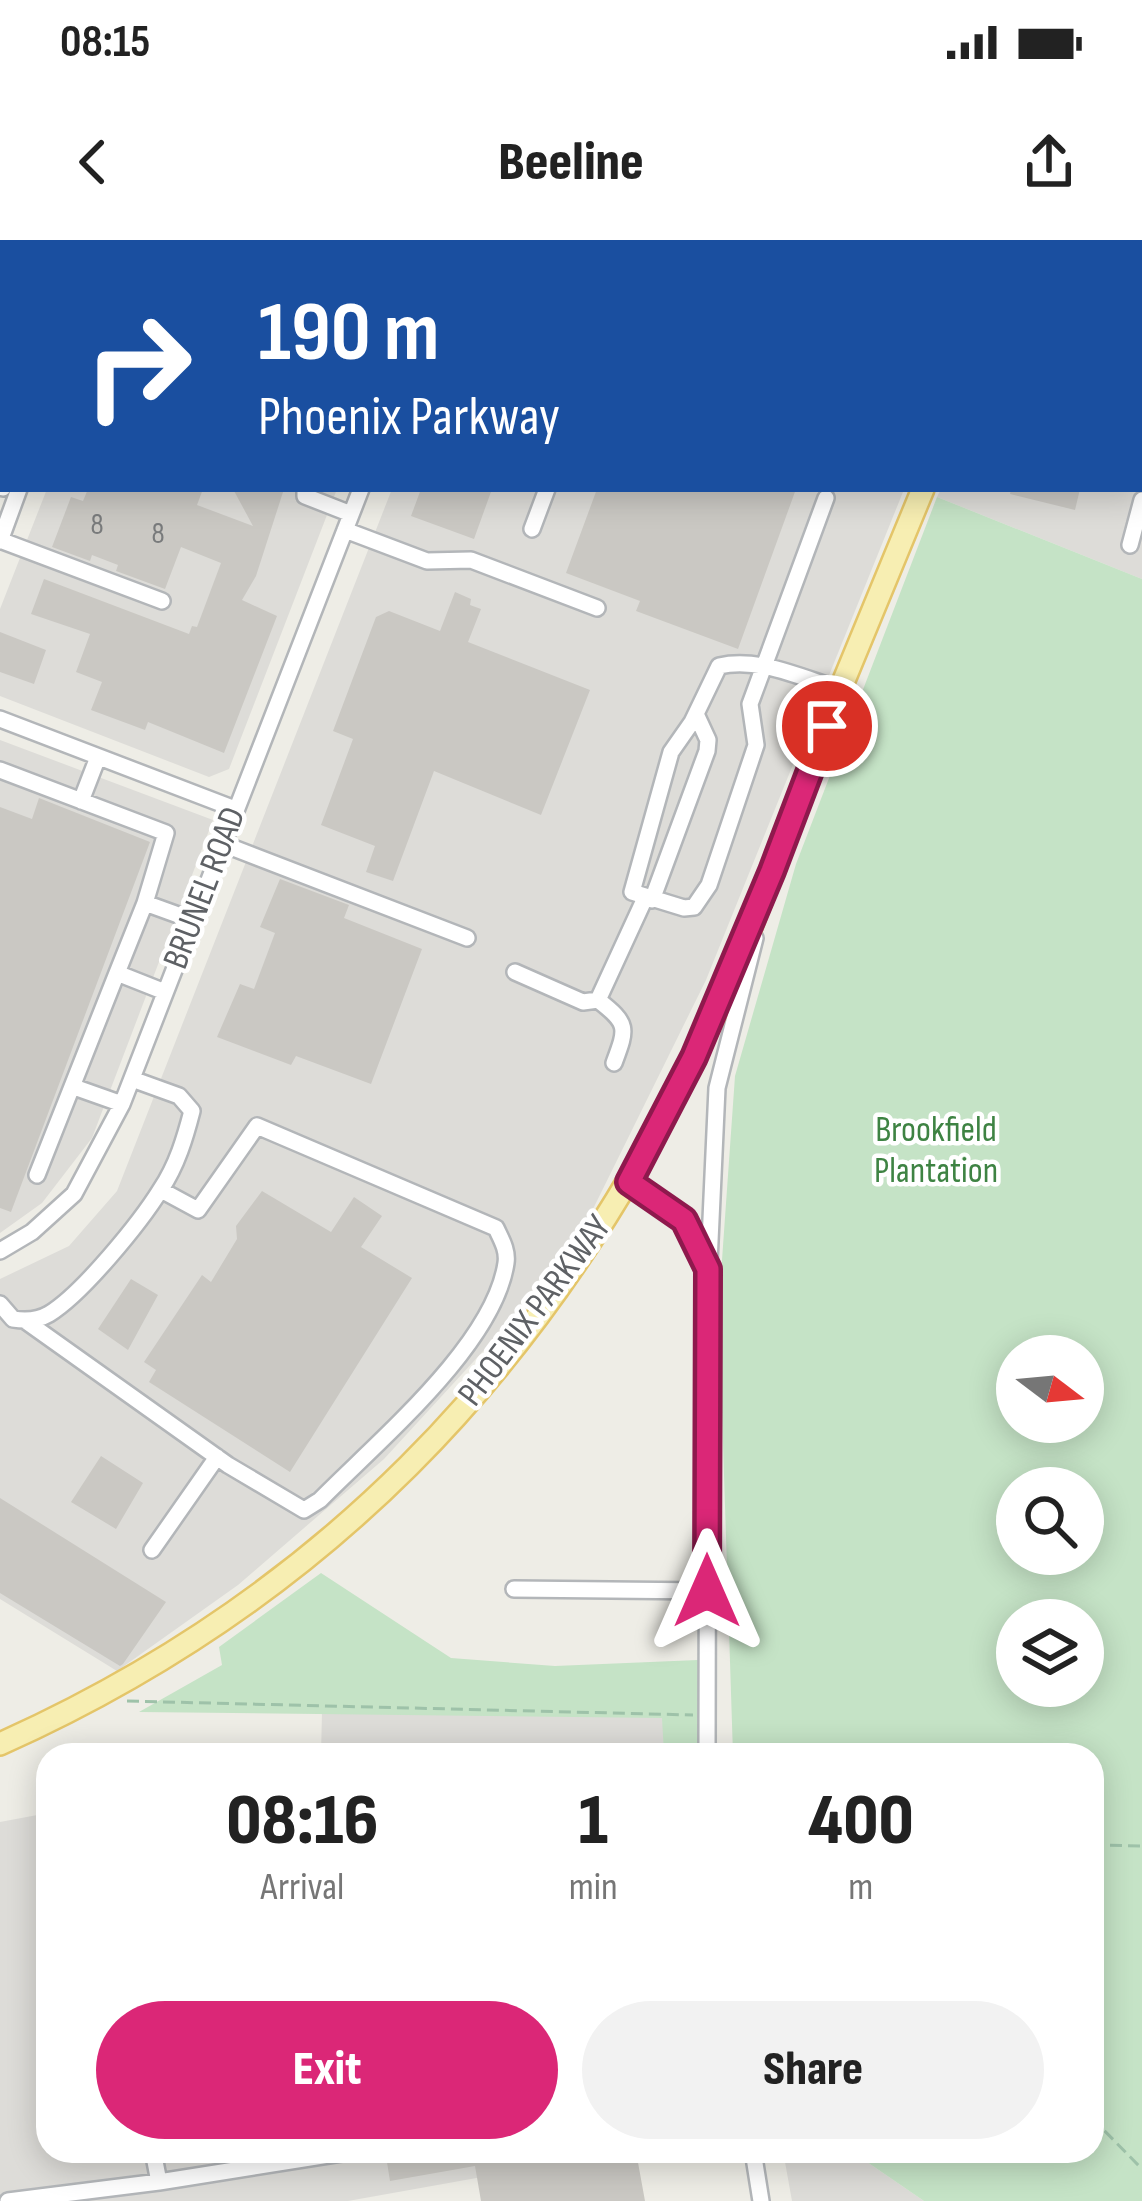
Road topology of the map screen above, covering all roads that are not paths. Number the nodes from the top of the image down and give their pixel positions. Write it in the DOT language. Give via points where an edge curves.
graph roads {
  1 [pos="8,492"];
  2 [pos="305,492"];
  3 [pos="360,492"];
  4 [pos="546,492"];
  5 [pos="922,492"];
  6 [pos="826,498"];
  7 [pos="1142,500"];
  8 [pos="348,522"];
  9 [pos="532,529"];
  10 [pos="0,541"];
  11 [pos="1130,545"];
  12 [pos="162,601"];
  13 [pos="596,608"];
  14 [pos="764,666"];
  15 [pos="841,690"];
  16 [pos="696,714"];
  17 [pos="0,719"];
  18 [pos="98,757"];
  19 [pos="0,770"];
  20 [pos="81,801"];
  21 [pos="236,809"];
  22 [pos="223,844"];
  23 [pos="772,871"];
  24 [pos="649,899"];
  25 [pos="145,903"];
  26 [pos="192,920"];
  27 [pos="467,938"];
  28 [pos="515,972"];
  29 [pos="117,973"];
  30 [pos="165,992"];
  31 [pos="598,1000"];
  32 [pos="614,1063"];
  33 [pos="132,1079"];
  34 [pos="74,1087"];
  35 [pos="122,1104"];
  36 [pos="37,1175"];
  37 [pos="629,1182"];
  38 [pos="161,1190"];
  39 [pos="0,1251"];
  40 [pos="708,1269"];
  41 [pos="0,1304"];
  42 [pos="27,1322"];
  43 [pos="218,1457"];
  44 [pos="152,1550"];
  45 [pos="514,1588"];
  46 [pos="707,1591"];
  47 [pos="707,1743"];
  48 [pos="0,1744"];
  49 [pos="155,2163"];
  50 [pos="279,2163"];
  51 [pos="755,2163"];
  52 [pos="159,2182"];
  53 [pos="8,2201"];
  54 [pos="761,2201"];
  1 -- 10 [label="street"];
  2 -- 8 [label="street"];
  3 -- 8 [label="street, BRUNEL ROAD"];
  4 -- 9 [label="street"];
  5 -- 15 [label="main road, PHOENIX PARKWAY"];
  6 -- 14 [label="street"];
  7 -- 11 [label="street"];
  8 -- 13 [label="street" via="427,561 471,560"];
  8 -- 21 [label="street, BRUNEL ROAD"];
  10 -- 12 [label="street"];
  14 -- 15 [label="street"];
  14 -- 16 [label="street" via="719,666"];
  14 -- 24 [label="street" via="750,704 756,745 709,885 694,907"];
  15 -- 23 [label="main road, PHOENIX PARKWAY"];
  16 -- 24 [label="street" via="707,751"];
  16 -- 24 [label="street" via="671,752 631,886"];
  17 -- 18 [label="street"];
  18 -- 20 [label="street"];
  18 -- 21 [label="street"];
  19 -- 20 [label="street"];
  20 -- 25 [label="street" via="166,833"];
  21 -- 22 [label="street, BRUNEL ROAD"];
  22 -- 26 [label="street, BRUNEL ROAD"];
  22 -- 27 [label="street"];
  23 -- 37 [label="main road, PHOENIX PARKWAY" via="694,1057"];
  23 -- 40 [label="street" via="717,1088"];
  24 -- 31 [label="street"];
  25 -- 26 [label="street"];
  25 -- 29 [label="street"];
  26 -- 30 [label="street, BRUNEL ROAD"];
  28 -- 31 [label="street" via="583,1003"];
  29 -- 30 [label="street"];
  29 -- 34 [label="street"];
  30 -- 33 [label="street, BRUNEL ROAD"];
  31 -- 32 [label="street" via="625,1034"];
  33 -- 35 [label="street, BRUNEL ROAD"];
  33 -- 38 [label="street" via="179,1096 192,1111"];
  34 -- 35 [label="street"];
  34 -- 36 [label="street"];
  35 -- 39 [label="street, BRUNEL ROAD" via="74,1194"];
  37 -- 40 [label="street" via="684,1220"];
  37 -- 48 [label="main road, PHOENIX PARKWAY" via="555,1296 472,1401 359,1514 267,1591 142,1675"];
  38 -- 42 [label="street" via="83,1282 48,1315"];
  38 -- 43 [label="street" via="197,1210 256,1126 496,1228 504,1245 491,1308 441,1379 320,1500 304,1510"];
  40 -- 46 [label="street"];
  41 -- 42 [label="street"];
  42 -- 43 [label="street"];
  43 -- 44 [label="street"];
  45 -- 46 [label="street"];
  46 -- 47 [label="street"];
  49 -- 52 [label="street"];
  50 -- 52 [label="street"];
  51 -- 54 [label="street"];
  52 -- 53 [label="street"];
}
